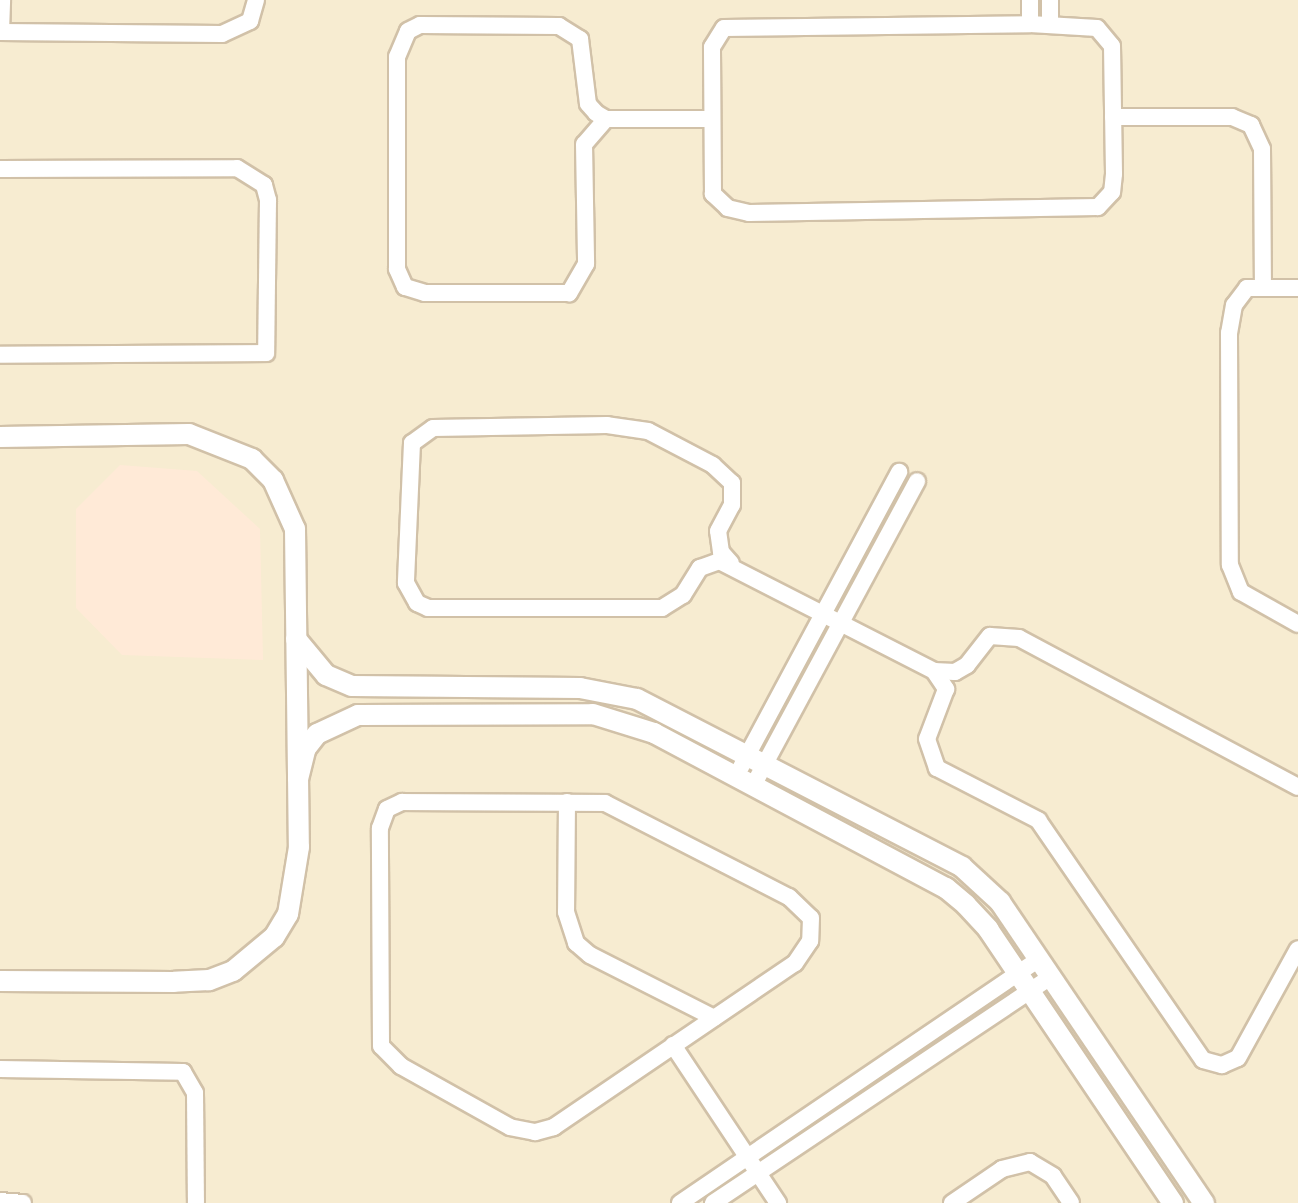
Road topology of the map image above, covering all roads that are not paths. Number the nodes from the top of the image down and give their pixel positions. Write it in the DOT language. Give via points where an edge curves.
graph roads {
  1 [pos="2,0"];
  2 [pos="256,0"];
  3 [pos="1030,0"];
  4 [pos="1050,0"];
  5 [pos="1030,24"];
  6 [pos="1050,24"];
  7 [pos="1,32"];
  8 [pos="1113,117"];
  9 [pos="606,119"];
  10 [pos="711,119"];
  11 [pos="0,169"];
  12 [pos="1263,288"];
  13 [pos="1298,288"];
  14 [pos="0,355"];
  15 [pos="0,437"];
  16 [pos="899,472"];
  17 [pos="917,481"];
  18 [pos="731,563"];
  19 [pos="823,613"];
  20 [pos="841,622"];
  21 [pos="1298,624"];
  22 [pos="296,639"];
  23 [pos="934,671"];
  24 [pos="757,758"];
  25 [pos="298,779"];
  26 [pos="745,781"];
  27 [pos="1298,787"];
  28 [pos="567,802"];
  29 [pos="1298,949"];
  30 [pos="1039,959"];
  31 [pos="1051,977"];
  32 [pos="0,981"];
  33 [pos="1024,982"];
  34 [pos="714,1018"];
  35 [pos="673,1045"];
  36 [pos="0,1069"];
  37 [pos="748,1157"];
  38 [pos="758,1173"];
  39 [pos="0,1201"];
  40 [pos="23,1203"];
  41 [pos="196,1203"];
  42 [pos="680,1203"];
  43 [pos="713,1203"];
  44 [pos="778,1203"];
  45 [pos="952,1203"];
  46 [pos="1071,1203"];
  47 [pos="1173,1203"];
  48 [pos="1204,1203"];
  1 -- 7 [label="street"];
  2 -- 7 [label="street" via="250,21 222,34"];
  3 -- 5 [label="street"];
  4 -- 6 [label="street"];
  5 -- 6 [label="street"];
  5 -- 10 [label="street" via="724,28 712,47"];
  6 -- 8 [label="street" via="1097,28 1108,36"];
  8 -- 10 [label="street" via="1112,192 1087,211 749,213 728,208 713,194"];
  8 -- 12 [label="street" via="1232,117 1251,125 1262,149"];
  9 -- 9 [label="street" via="588,104 580,39 559,26 420,25 408,31 397,57 397,269 405,287 425,293 569,293 586,264 584,144"];
  9 -- 10 [label="street"];
  11 -- 14 [label="street" via="237,168 264,185 268,200 266,353"];
  12 -- 13 [label="street"];
  12 -- 21 [label="street" via="1247,288 1230,316 1230,565 1241,592"];
  15 -- 22 [label="street" via="189,434 252,459 287,504 295,529"];
  16 -- 19 [label="street"];
  17 -- 20 [label="street"];
  18 -- 18 [label="street" via="718,543 732,505 732,483 713,465 648,431 607,425 433,428 420,434 409,451 406,583 409,594 428,608 662,608 683,595 700,568"];
  18 -- 19 [label="street"];
  19 -- 20 [label="street"];
  19 -- 24 [label="street"];
  20 -- 23 [label="street"];
  20 -- 24 [label="street"];
  22 -- 24 [label="street" via="326,675 352,686 609,691 668,712"];
  22 -- 25 [label="street"];
  23 -- 27 [label="street" via="955,672 967,665 990,636 1019,638"];
  23 -- 29 [label="street" via="946,689 927,739 937,768 1038,820 1203,1060 1222,1065 1238,1058"];
  24 -- 26 [label="street"];
  24 -- 30 [label="street" via="962,867 1000,902"];
  25 -- 26 [label="street" via="306,748 317,734 343,720 375,714 593,714 654,733"];
  25 -- 32 [label="street" via="298,880 288,914 254,958 209,980"];
  26 -- 33 [label="street" via="946,888 988,929"];
  28 -- 34 [label="street" via="566,912 576,943"];
  28 -- 34 [label="street" via="605,803 634,814 804,908 813,931 804,953"];
  28 -- 35 [label="street" via="402,802 387,809 380,828 381,1046 401,1066 510,1127 535,1132 554,1127"];
  30 -- 31 [label="street"];
  30 -- 33 [label="street"];
  31 -- 33 [label="street"];
  31 -- 48 [label="street"];
  33 -- 37 [label="street"];
  33 -- 38 [label="street"];
  33 -- 47 [label="street"];
  34 -- 35 [label="street"];
  35 -- 37 [label="street"];
  36 -- 41 [label="street" via="183,1072 195,1093"];
  37 -- 38 [label="street"];
  37 -- 42 [label="street"];
  38 -- 43 [label="street"];
  38 -- 44 [label="street"];
  39 -- 40 [label="street"];
  45 -- 46 [label="street" via="1002,1169 1030,1162 1053,1176"];
}
